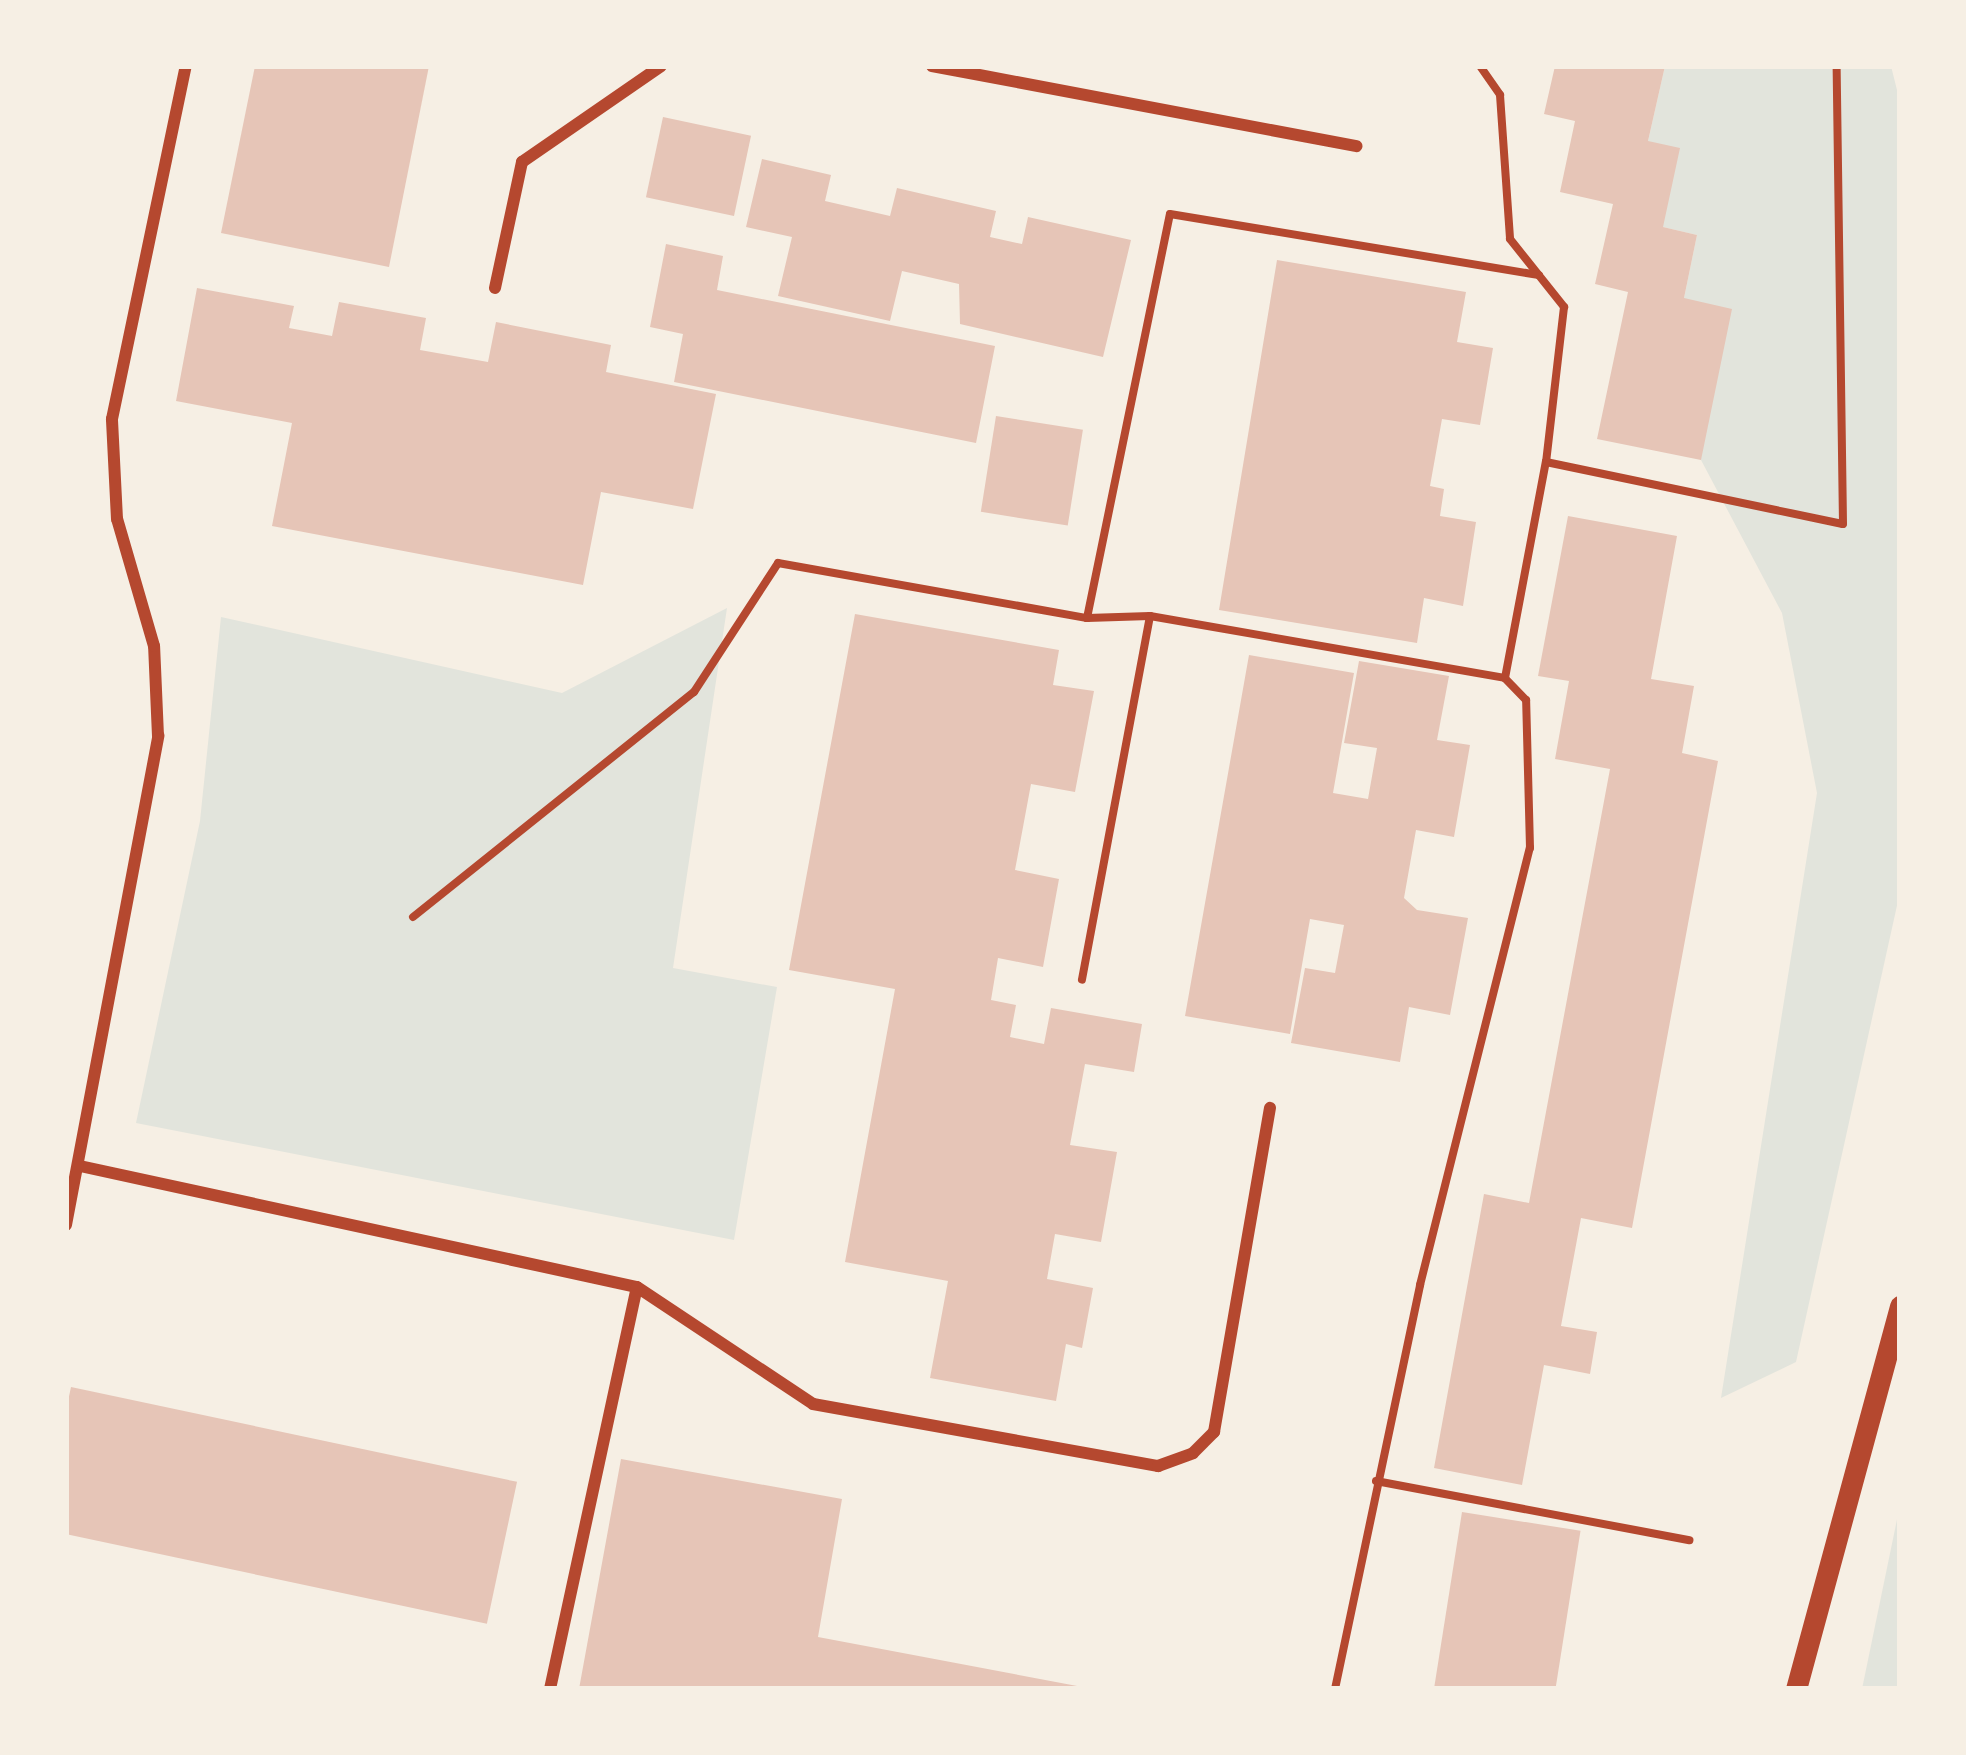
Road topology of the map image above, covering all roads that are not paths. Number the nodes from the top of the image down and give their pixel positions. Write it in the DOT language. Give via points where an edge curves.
graph roads {
  1 [pos="186,66"];
  2 [pos="661,66"];
  3 [pos="932,66"];
  4 [pos="1357,146"];
  5 [pos="495,288"];
  6 [pos="1270,1108"];
  7 [pos="80,1166"];
  8 [pos="66,1226"];
  9 [pos="637,1287"];
  10 [pos="1900,1306"];
  11 [pos="550,1689"];
  12 [pos="1796,1689"];
  1 -- 7 [label="street" via="112,419 117,519 154,646 159,714"];
  2 -- 5 [label="street" via="522,162"];
  3 -- 4 [label="street"];
  6 -- 9 [label="street" via="1214,1432 1193,1454 1158,1466 813,1404"];
  7 -- 8 [label="street"];
  7 -- 9 [label="street"];
  9 -- 11 [label="street"];
  10 -- 12 [label="street"];
}
